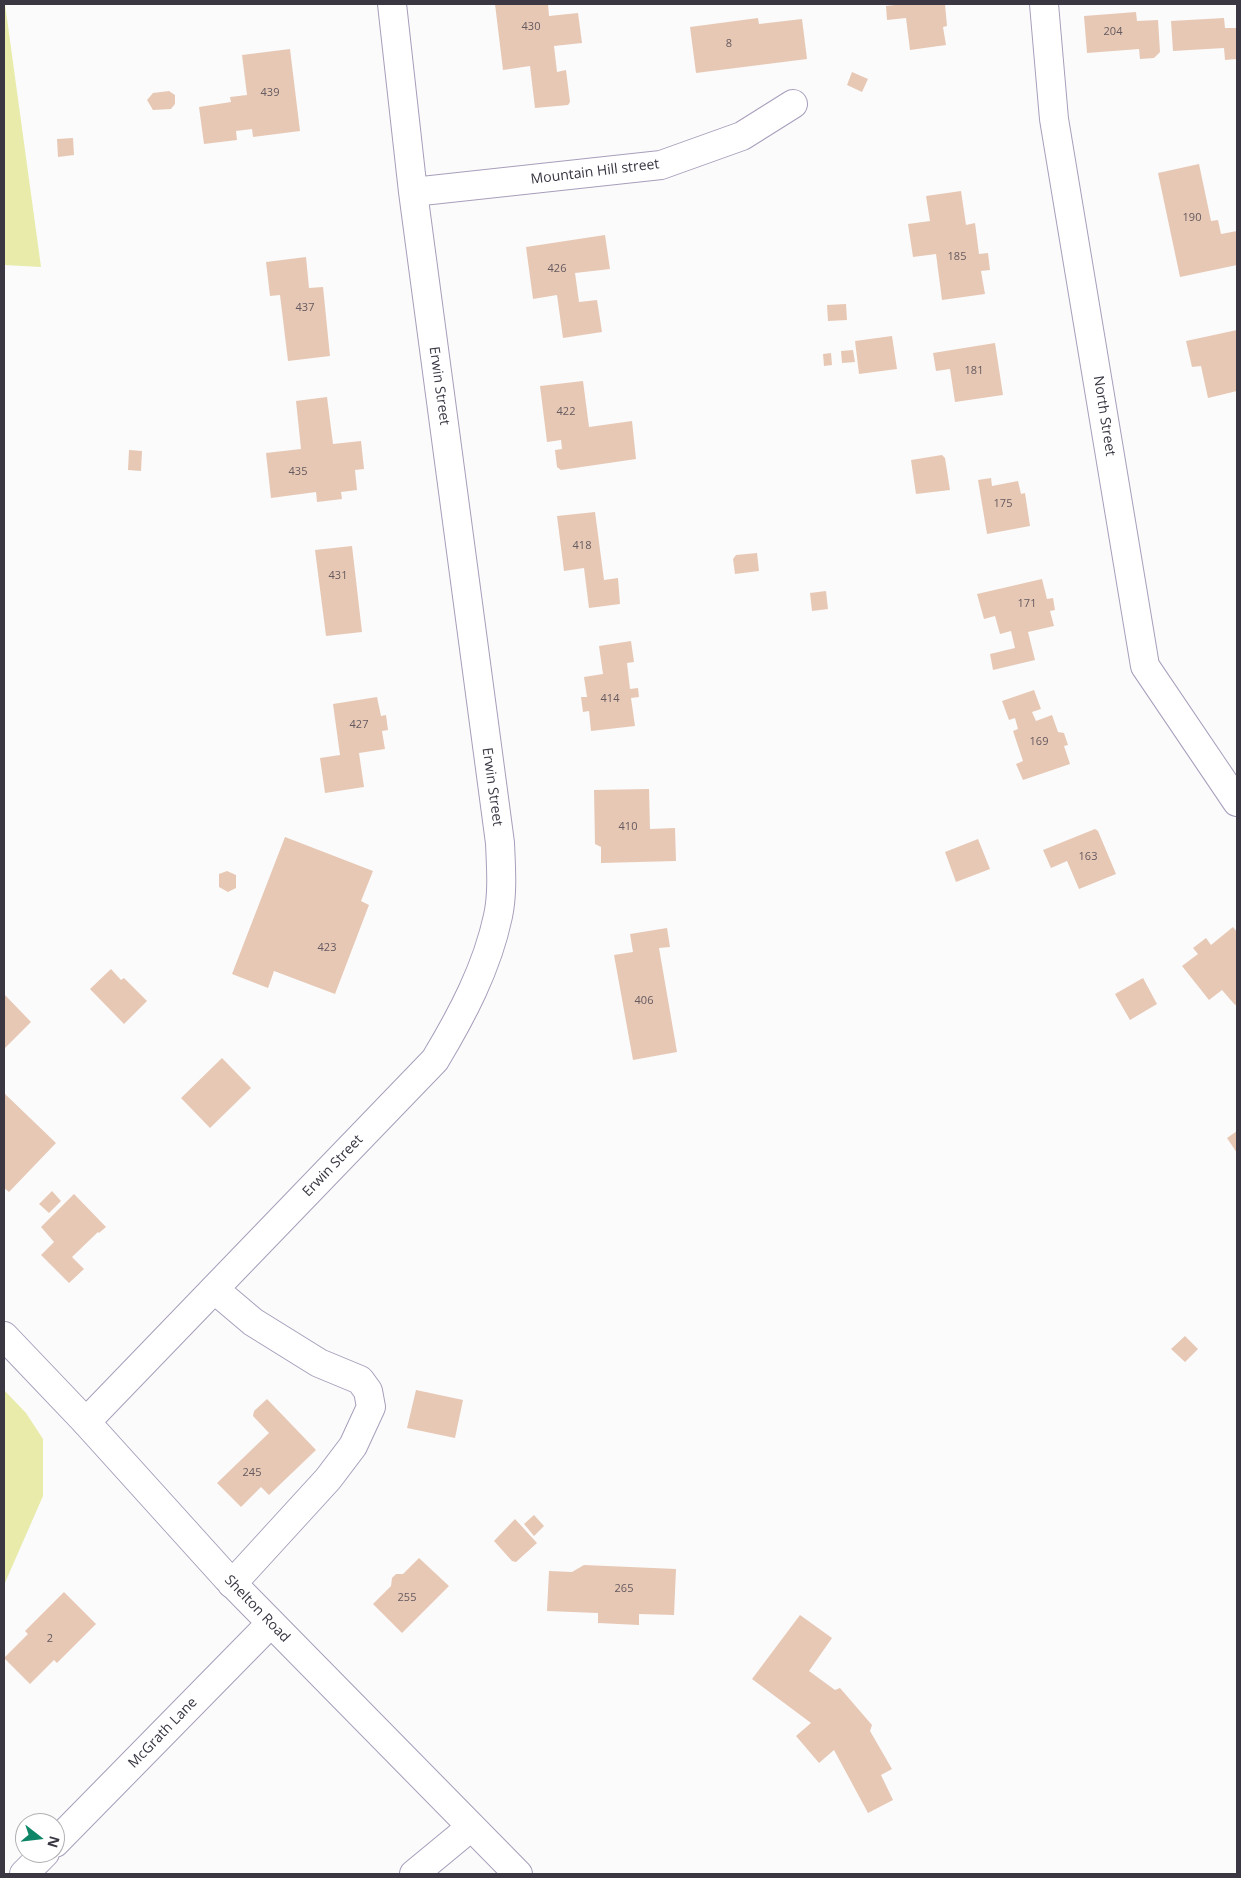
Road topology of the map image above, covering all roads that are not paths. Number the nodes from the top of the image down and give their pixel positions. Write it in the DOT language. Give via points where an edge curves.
graph roads {
  1 [pos="392,4"];
  2 [pos="1044,4"];
  3 [pos="793,104"];
  4 [pos="413,192"];
  5 [pos="1237,802"];
  6 [pos="214,1289"];
  7 [pos="4,1336"];
  8 [pos="86,1422"];
  9 [pos="232,1584"];
  10 [pos="271,1623"];
  11 [pos="471,1827"];
  12 [pos="65,1833"];
  13 [pos="35,1863"];
  14 [pos="24,1874"];
  15 [pos="414,1874"];
  16 [pos="518,1874"];
  1 -- 4 [label="street, Erwin Street"];
  2 -- 5 [label="street, North Street" via="1054,119 1145,666"];
  3 -- 4 [label="street, Mountain Hill street" via="742,136 661,165"];
  4 -- 6 [label="street, Erwin Street" via="500,843 498,915 489,950 464,1013 435,1060"];
  6 -- 8 [label="street, Erwin Street"];
  6 -- 9 [label="street" via="253,1322 294,1348 319,1363 360,1380 368,1391 372,1406 353,1446 328,1479"];
  7 -- 8 [label="street, Shelton Road"];
  8 -- 9 [label="street, Shelton Road"];
  9 -- 10 [label="street, Shelton Road"];
  10 -- 11 [label="street, Shelton Road"];
  10 -- 12 [label="street, McGrath Lane"];
  11 -- 15 [label="street"];
  11 -- 16 [label="street, Shelton Road"];
  13 -- 14 [label="street"];
}
